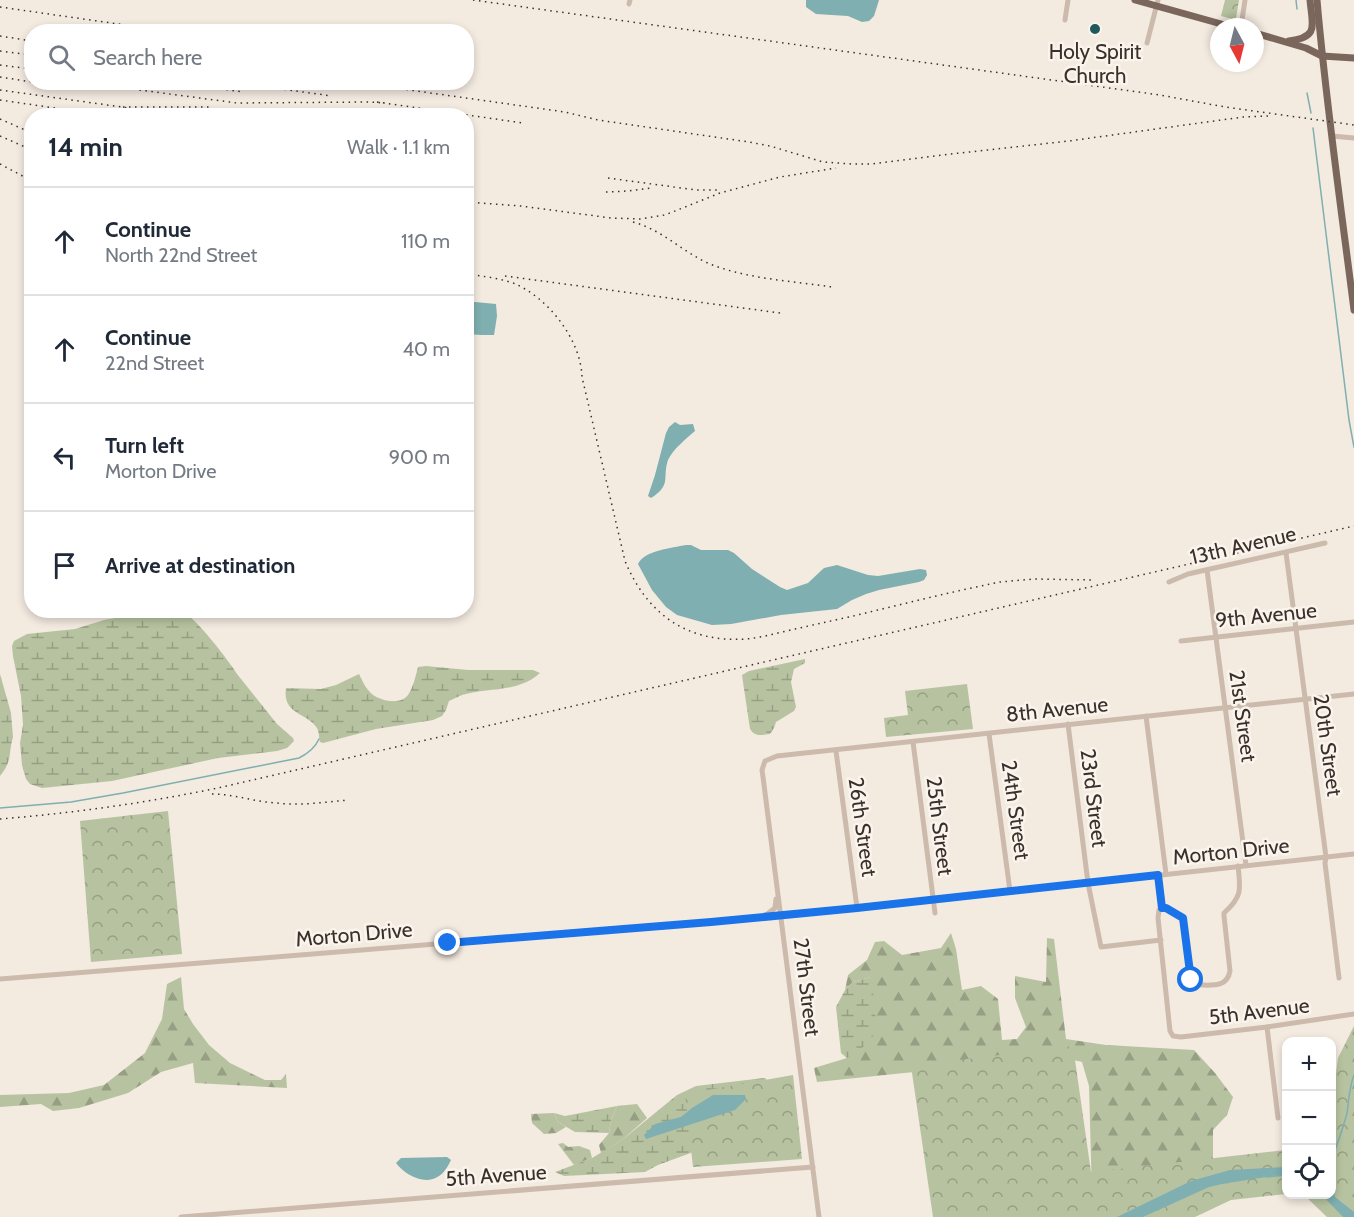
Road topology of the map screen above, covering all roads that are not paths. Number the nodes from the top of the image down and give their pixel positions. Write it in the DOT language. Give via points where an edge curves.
graph roads {
  1 [pos="1068,0"];
  2 [pos="1135,0"];
  3 [pos="1245,0"];
  4 [pos="1310,0"];
  5 [pos="1317,0"];
  6 [pos="1157,3"];
  7 [pos="1242,18"];
  8 [pos="1065,20"];
  9 [pos="1210,20"];
  10 [pos="1264,35"];
  11 [pos="1285,41"];
  12 [pos="1147,43"];
  13 [pos="1322,56"];
  14 [pos="1354,58"];
  15 [pos="1332,136"];
  16 [pos="1354,138"];
  17 [pos="1354,310"];
  18 [pos="1325,543"];
  19 [pos="1286,553"];
  20 [pos="1207,570"];
  21 [pos="1169,582"];
  22 [pos="1354,622"];
  23 [pos="1296,628"];
  24 [pos="1215,638"];
  25 [pos="1181,641"];
  26 [pos="1354,694"];
  27 [pos="1305,699"];
  28 [pos="1226,708"];
  29 [pos="1146,716"];
  30 [pos="1068,724"];
  31 [pos="989,734"];
  32 [pos="913,742"];
  33 [pos="836,751"];
  34 [pos="765,761"];
  35 [pos="1354,854"];
  36 [pos="1326,857"];
  37 [pos="1238,866"];
  38 [pos="1246,866"];
  39 [pos="1166,874"];
  40 [pos="1158,875"];
  41 [pos="1088,883"];
  42 [pos="777,888"];
  43 [pos="1010,891"];
  44 [pos="932,900"];
  45 [pos="857,908"];
  46 [pos="1162,908"];
  47 [pos="935,913"];
  48 [pos="781,915"];
  49 [pos="762,917"];
  50 [pos="1161,940"];
  51 [pos="1339,978"];
  52 [pos="0,979"];
  53 [pos="1354,1014"];
  54 [pos="1267,1027"];
  55 [pos="1278,1118"];
  56 [pos="813,1167"];
  57 [pos="181,1217"];
  58 [pos="819,1217"];
  1 -- 8 [label="street"];
  2 -- 6 [label="main road"];
  3 -- 7 [label="street"];
  4 -- 11 [label="main road" via="1311,32 1304,38"];
  5 -- 13 [label="main road"];
  6 -- 9 [label="main road"];
  6 -- 12 [label="street"];
  10 -- 11 [label="main road"];
  11 -- 13 [label="main road"];
  13 -- 14 [label="main road"];
  13 -- 15 [label="main road"];
  15 -- 16 [label="street"];
  15 -- 17 [label="main road"];
  18 -- 19 [label="street, 13th Avenue"];
  19 -- 20 [label="street, 13th Avenue"];
  19 -- 23 [label="street, 20th Street"];
  20 -- 21 [label="street, 13th Avenue"];
  20 -- 24 [label="street, 21st Street"];
  22 -- 23 [label="street, 9th Avenue"];
  23 -- 24 [label="street, 9th Avenue"];
  23 -- 27 [label="street, 20th Street"];
  24 -- 25 [label="street, 9th Avenue"];
  24 -- 28 [label="street, 21st Street"];
  26 -- 27 [label="street, 8th Avenue"];
  27 -- 28 [label="street, 8th Avenue"];
  27 -- 36 [label="street, 20th Street"];
  28 -- 29 [label="street, 8th Avenue"];
  28 -- 38 [label="street, 21st Street"];
  29 -- 30 [label="street, 8th Avenue"];
  29 -- 39 [label="street"];
  30 -- 31 [label="street, 8th Avenue"];
  30 -- 41 [label="street, 23rd Street"];
  31 -- 32 [label="street, 8th Avenue"];
  31 -- 43 [label="street, 24th Street"];
  32 -- 33 [label="street, 8th Avenue"];
  32 -- 44 [label="street, 25th Street"];
  33 -- 34 [label="street, 8th Avenue" via="777,756"];
  33 -- 45 [label="street, 26th Street"];
  34 -- 42 [label="street, 27th Street" via="762,770"];
  35 -- 36 [label="street, Morton Drive"];
  36 -- 38 [label="street, Morton Drive"];
  36 -- 51 [label="street, 20th Street"];
  37 -- 38 [label="street, Morton Drive"];
  37 -- 39 [label="street, Morton Drive"];
  37 -- 46 [label="street" via="1238,899 1224,913 1230,974 1227,981 1198,985 1191,980 1183,918"];
  39 -- 40 [label="street, Morton Drive"];
  40 -- 41 [label="street, Morton Drive"];
  40 -- 46 [label="street"];
  41 -- 43 [label="street, Morton Drive"];
  41 -- 50 [label="street, 23rd Street" via="1101,947"];
  42 -- 48 [label="street, 27th Street"];
  42 -- 49 [label="street" via="775,908"];
  43 -- 44 [label="street, Morton Drive"];
  44 -- 45 [label="street, Morton Drive"];
  44 -- 47 [label="street, 25th Street"];
  45 -- 48 [label="street, Morton Drive"];
  46 -- 50 [label="street" via="1158,914"];
  48 -- 49 [label="street, Morton Drive"];
  48 -- 56 [label="street, 27th Street"];
  49 -- 52 [label="street, Morton Drive"];
  50 -- 54 [label="street, 5th Avenue" via="1173,1036"];
  53 -- 54 [label="street, 5th Avenue"];
  54 -- 55 [label="street"];
  56 -- 57 [label="street, 5th Avenue"];
  56 -- 58 [label="street, 27th Street"];
}
